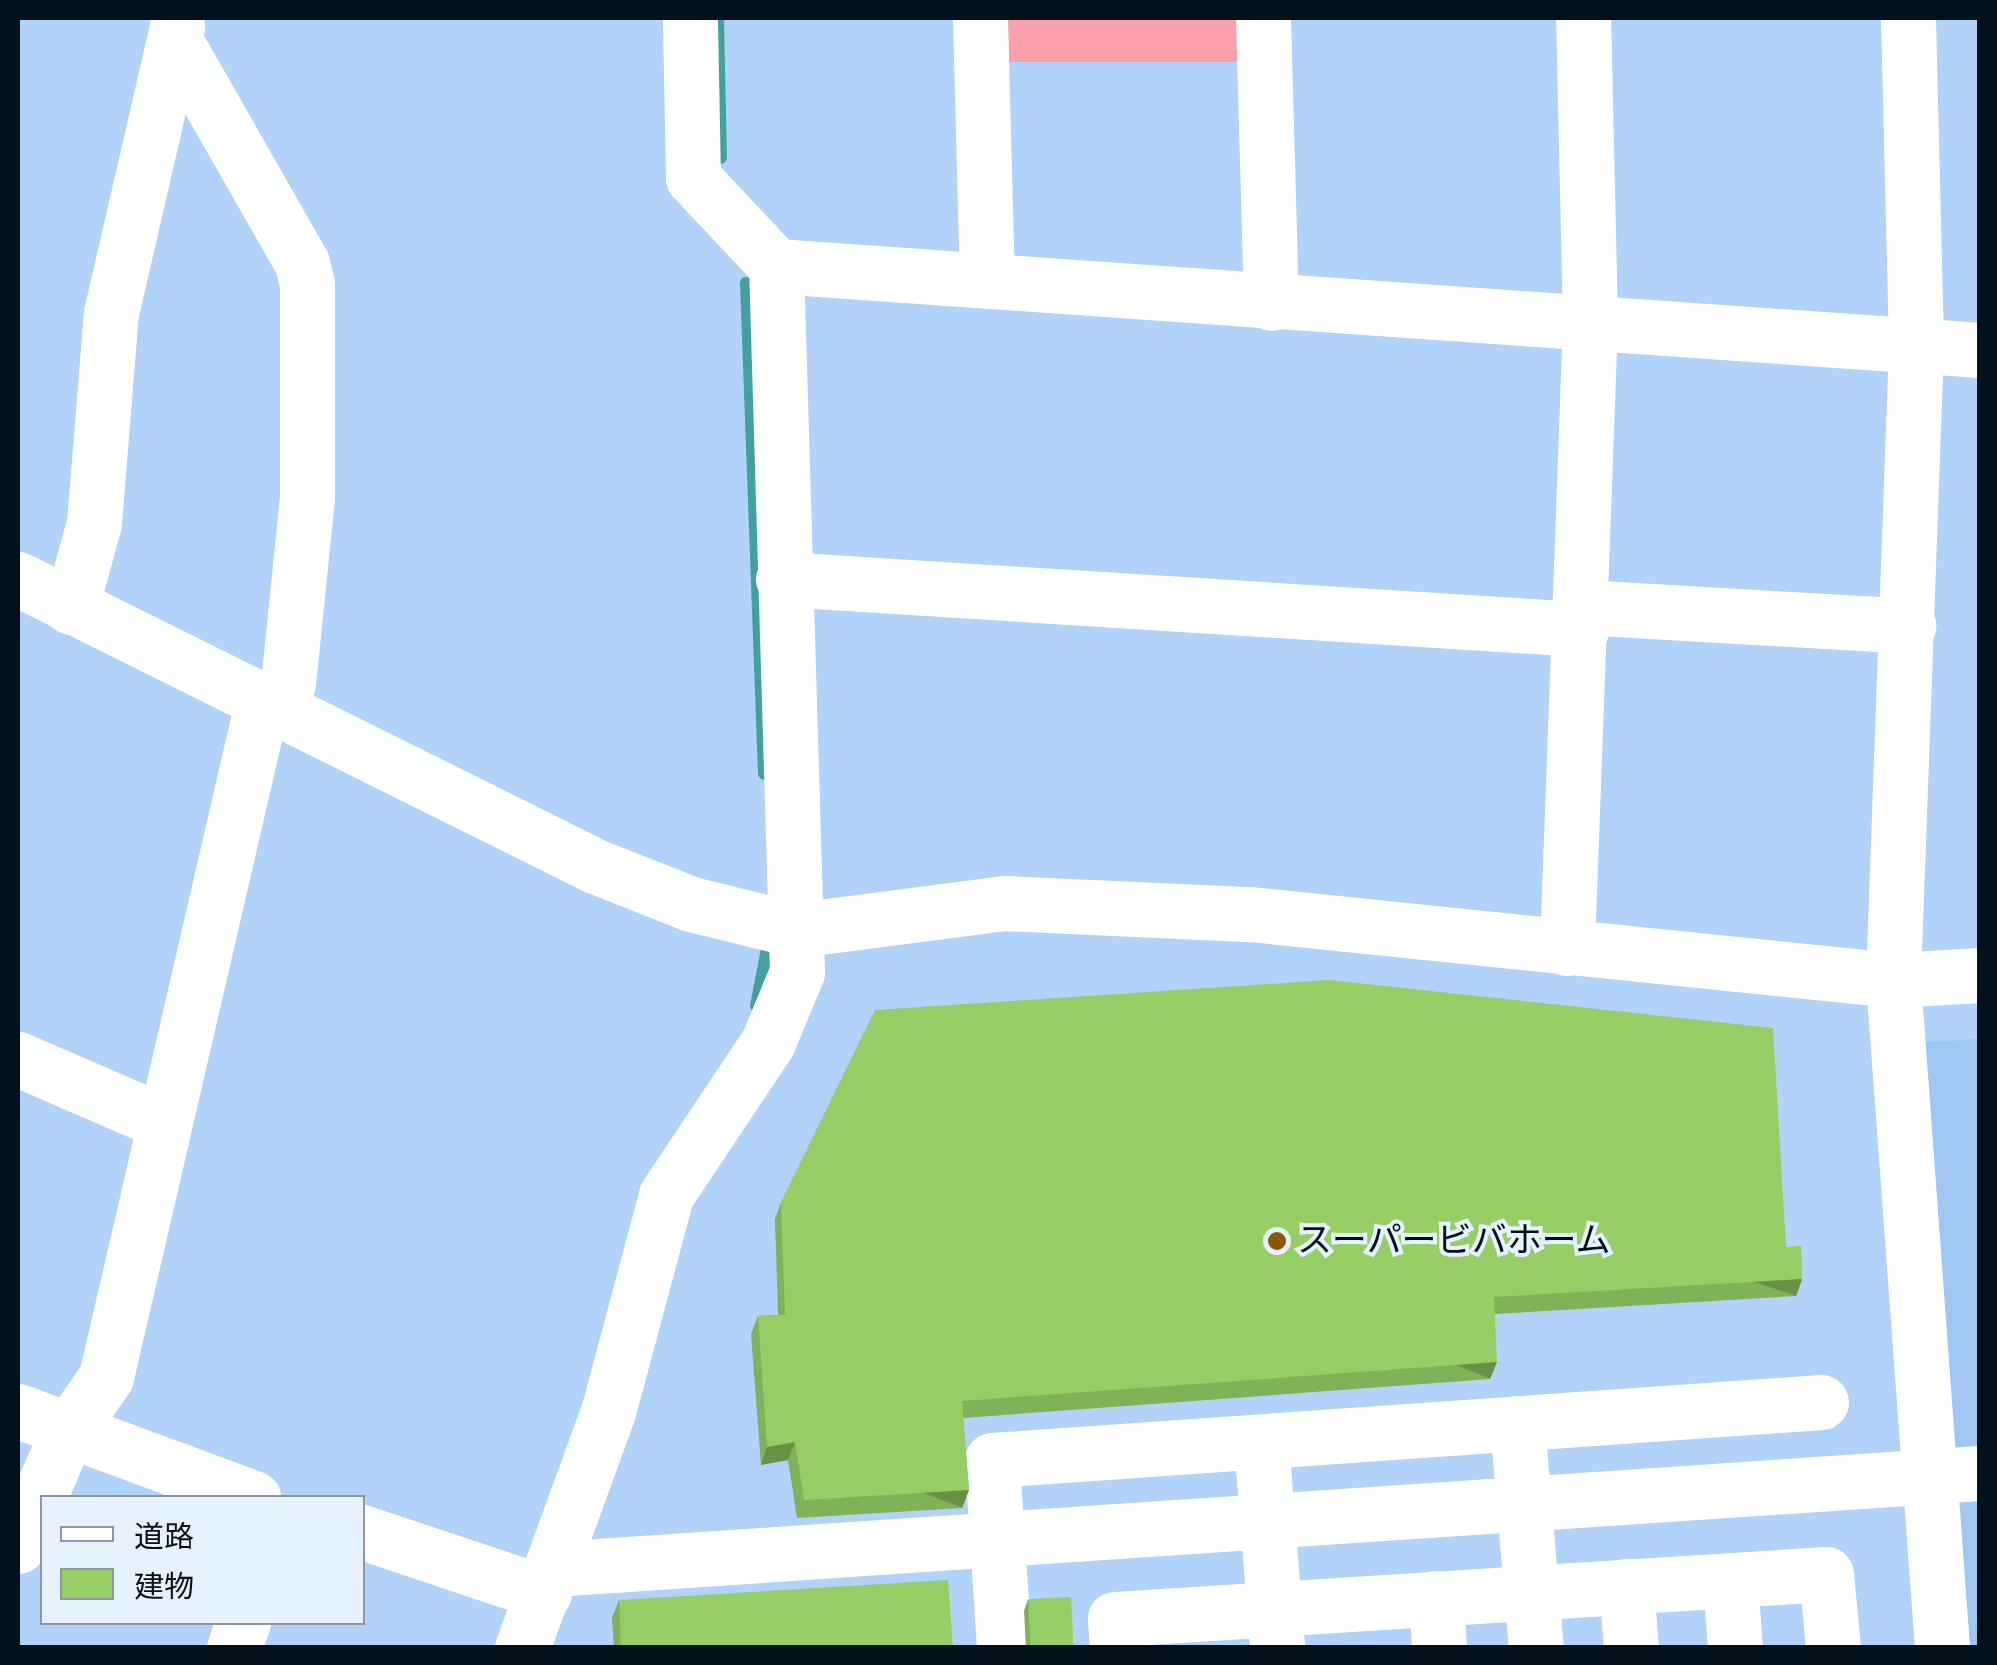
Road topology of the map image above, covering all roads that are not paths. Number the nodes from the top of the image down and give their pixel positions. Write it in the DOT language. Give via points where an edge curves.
graph roads {
  1 [pos="690,18"];
  2 [pos="980,18"];
  3 [pos="1262,18"];
  4 [pos="1583,18"];
  5 [pos="1908,18"];
  6 [pos="177,31"];
  7 [pos="776,266"];
  8 [pos="987,280"];
  9 [pos="1270,303"];
  10 [pos="1590,321"];
  11 [pos="1916,346"];
  12 [pos="1980,350"];
  13 [pos="18,579"];
  14 [pos="783,579"];
  15 [pos="71,607"];
  16 [pos="1582,618"];
  17 [pos="1908,626"];
  18 [pos="270,706"];
  19 [pos="797,930"];
  20 [pos="1567,948"];
  21 [pos="1980,975"];
  22 [pos="1893,980"];
  23 [pos="18,1059"];
  24 [pos="161,1121"];
  25 [pos="1821,1402"];
  26 [pos="18,1411"];
  27 [pos="1517,1422"];
  28 [pos="67,1434"];
  29 [pos="1261,1442"];
  30 [pos="1954,1474"];
  31 [pos="40,1495"];
  32 [pos="245,1495"];
  33 [pos="40,1496"];
  34 [pos="1524,1508"];
  35 [pos="1268,1520"];
  36 [pos="365,1533"];
  37 [pos="998,1540"];
  38 [pos="18,1546"];
  39 [pos="1730,1580"];
  40 [pos="537,1583"];
  41 [pos="1626,1586"];
  42 [pos="1532,1592"];
  43 [pos="1438,1623"];
  44 [pos="1344,1626"];
  45 [pos="1276,1629"];
  46 [pos="1191,1631"];
  47 [pos="522,1648"];
  48 [pos="1004,1648"];
  49 [pos="1117,1648"];
  50 [pos="1536,1648"];
  51 [pos="1631,1648"];
  52 [pos="1735,1648"];
  53 [pos="1832,1648"];
  54 [pos="1942,1648"];
  1 -- 7 [label="street" via="693,178"];
  2 -- 8 [label="street"];
  3 -- 9 [label="street"];
  4 -- 10 [label="street"];
  5 -- 11 [label="street"];
  6 -- 15 [label="street" via="111,313 94,523"];
  6 -- 18 [label="street" via="302,263 307,284 307,497 288,683"];
  7 -- 8 [label="street"];
  7 -- 14 [label="street"];
  8 -- 9 [label="street"];
  9 -- 10 [label="street"];
  10 -- 11 [label="street"];
  10 -- 16 [label="street"];
  11 -- 12 [label="street"];
  11 -- 17 [label="street"];
  13 -- 15 [label="street"];
  14 -- 16 [label="street"];
  14 -- 19 [label="street"];
  15 -- 18 [label="street"];
  16 -- 17 [label="street"];
  16 -- 20 [label="street"];
  17 -- 22 [label="street"];
  18 -- 19 [label="street" via="596,866 691,904"];
  18 -- 24 [label="street"];
  19 -- 20 [label="street" via="1004,903 1250,914"];
  19 -- 40 [label="street" via="797,972 768,1042 666,1195 608,1412"];
  20 -- 22 [label="street"];
  21 -- 22 [label="street"];
  22 -- 30 [label="street"];
  23 -- 24 [label="street"];
  24 -- 28 [label="street" via="106,1377"];
  25 -- 27 [label="street"];
  26 -- 28 [label="street"];
  27 -- 29 [label="street"];
  27 -- 34 [label="street"];
  28 -- 31 [label="street"];
  28 -- 32 [label="street"];
  29 -- 35 [label="street"];
  29 -- 37 [label="street" via="992,1460"];
  30 -- 34 [label="street"];
  30 -- 54 [label="street"];
  33 -- 38 [label="street"];
  34 -- 35 [label="street"];
  34 -- 42 [label="street"];
  35 -- 37 [label="street"];
  35 -- 45 [label="street"];
  36 -- 40 [label="street"];
  37 -- 40 [label="street"];
  37 -- 48 [label="street"];
  39 -- 41 [label="street"];
  39 -- 52 [label="street"];
  39 -- 53 [label="street" via="1826,1574"];
  40 -- 47 [label="street"];
  41 -- 42 [label="street"];
  41 -- 51 [label="street"];
  42 -- 43 [label="street"];
  42 -- 50 [label="street"];
  43 -- 44 [label="street"];
  44 -- 45 [label="street"];
  45 -- 46 [label="street"];
  46 -- 49 [label="street" via="1115,1618"];
}
